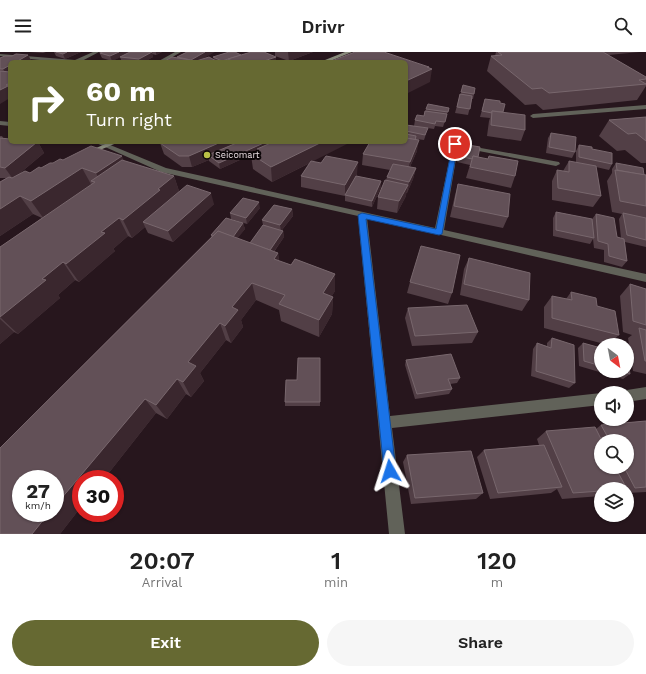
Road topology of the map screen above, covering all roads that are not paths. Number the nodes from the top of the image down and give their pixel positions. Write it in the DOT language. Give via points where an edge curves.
graph roads {
  1 [pos="98,52"];
  2 [pos="179,52"];
  3 [pos="350,52"];
  4 [pos="0,55"];
  5 [pos="54,60"];
  6 [pos="80,60"];
  7 [pos="164,60"];
  8 [pos="328,60"];
  9 [pos="646,107"];
  10 [pos="534,116"];
  11 [pos="102,144"];
  12 [pos="111,144"];
  13 [pos="106,146"];
  14 [pos="80,156"];
  15 [pos="556,164"];
  16 [pos="362,215"];
  17 [pos="439,232"];
  18 [pos="646,278"];
  19 [pos="646,394"];
  20 [pos="634,395"];
  21 [pos="594,400"];
  22 [pos="385,423"];
  23 [pos="397,534"];
  1 -- 6 [label="street"];
  2 -- 7 [label="street"];
  3 -- 8 [label="main road"];
  4 -- 5 [label="street"];
  9 -- 10 [label="street"];
  11 -- 13 [label="street"];
  12 -- 13 [label="main road"];
  13 -- 14 [label="main road"];
  13 -- 16 [label="street" via="164,170"];
  15 -- 17 [label="street" via="455,144"];
  16 -- 17 [label="street"];
  16 -- 22 [label="street"];
  17 -- 18 [label="street"];
  19 -- 20 [label="street"];
  21 -- 22 [label="street"];
  22 -- 23 [label="street"];
}
